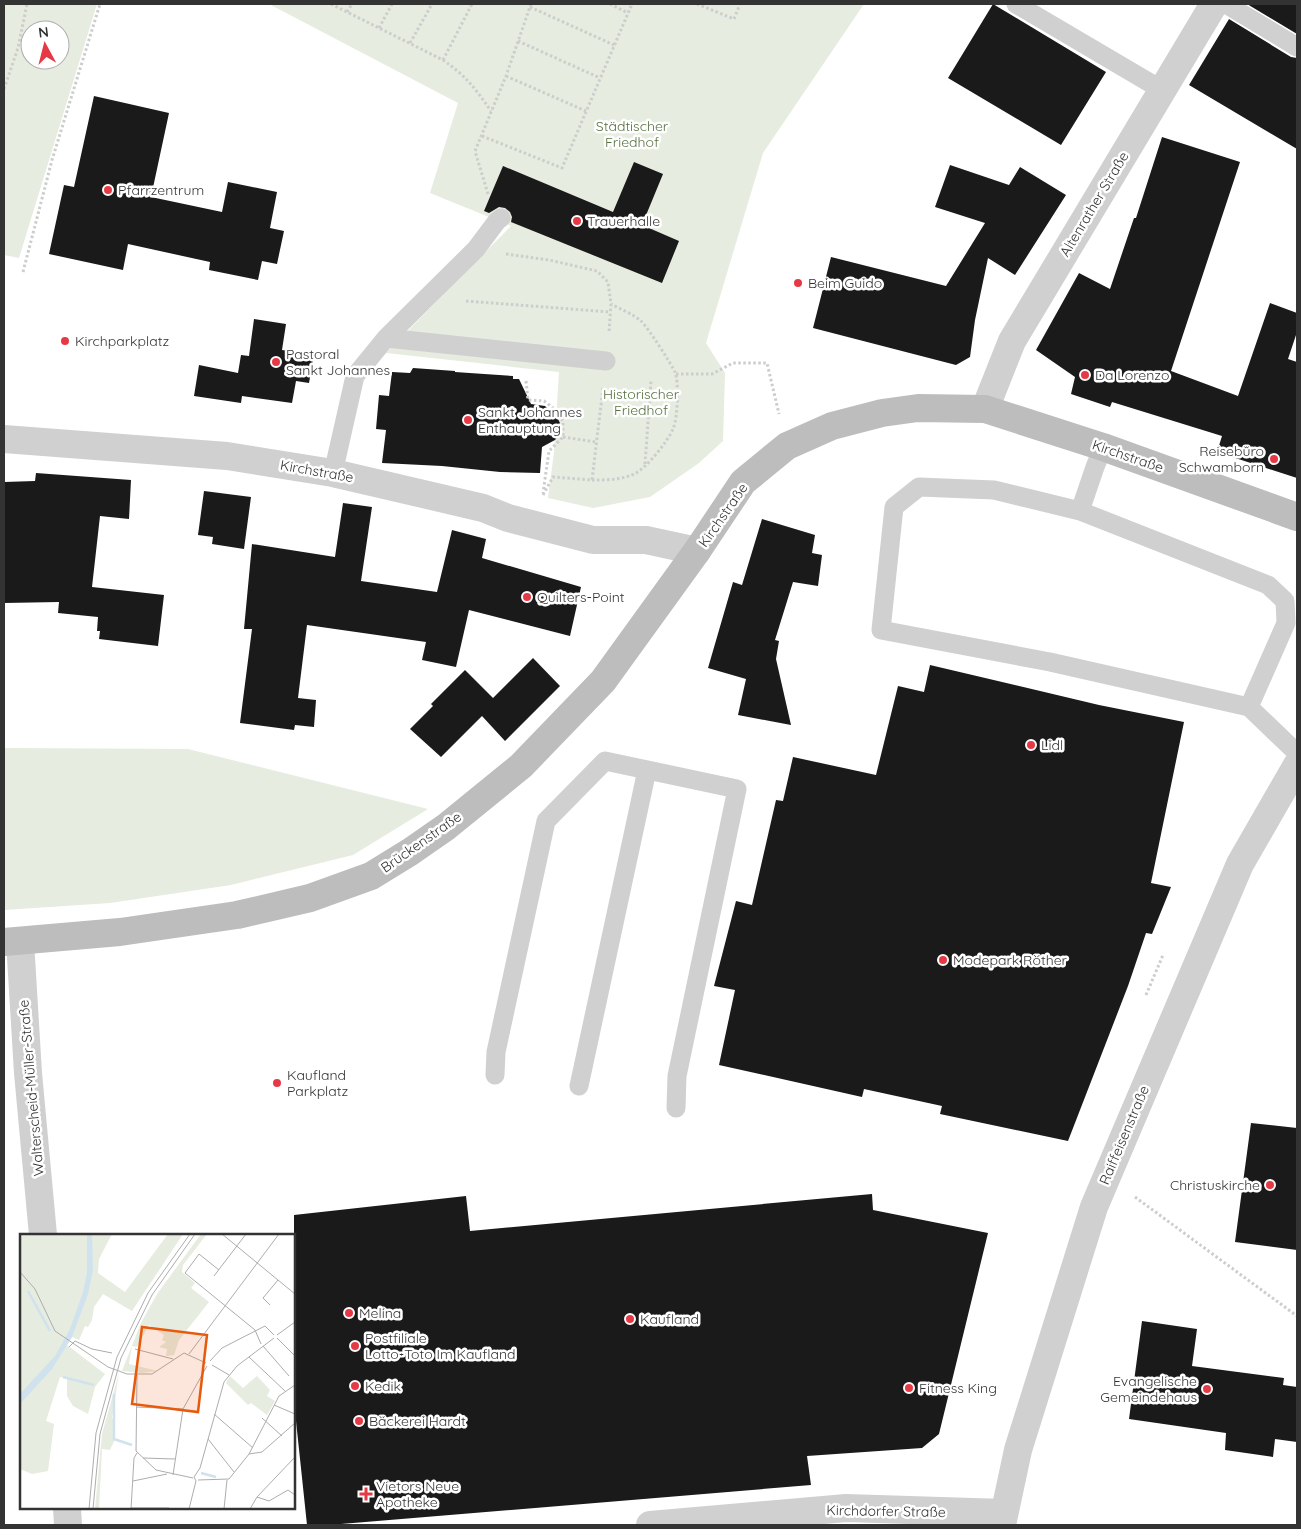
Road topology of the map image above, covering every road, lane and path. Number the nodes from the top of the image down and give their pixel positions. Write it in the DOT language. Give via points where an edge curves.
graph roads {
  1 [pos="27,4"];
  2 [pos="100,4"];
  3 [pos="330,4"];
  4 [pos="352,4"];
  5 [pos="392,4"];
  6 [pos="432,4"];
  7 [pos="472,4"];
  8 [pos="610,4"];
  9 [pos="632,4"];
  10 [pos="697,4"];
  11 [pos="740,4"];
  12 [pos="1016,4"];
  13 [pos="1214,4"];
  14 [pos="1226,4"];
  15 [pos="531,6"];
  16 [pos="347,12"];
  17 [pos="628,13"];
  18 [pos="379,28"];
  19 [pos="518,41"];
  20 [pos="410,43"];
  21 [pos="614,45"];
  22 [pos="1297,47"];
  23 [pos="443,60"];
  24 [pos="506,76"];
  25 [pos="600,78"];
  26 [pos="4,89"];
  27 [pos="1162,90"];
  28 [pos="586,111"];
  29 [pos="492,112"];
  30 [pos="482,136"];
  31 [pos="489,199"];
  32 [pos="501,218"];
  33 [pos="476,249"];
  34 [pos="23,272"];
  35 [pos="459,300"];
  36 [pos="610,312"];
  37 [pos="386,338"];
  38 [pos="606,361"];
  39 [pos="676,374"];
  40 [pos="526,375"];
  41 [pos="651,381"];
  42 [pos="985,409"];
  43 [pos="563,437"];
  44 [pos="4,439"];
  45 [pos="596,442"];
  46 [pos="787,446"];
  47 [pos="1103,447"];
  48 [pos="645,465"];
  49 [pos="333,473"];
  50 [pos="592,480"];
  51 [pos="1080,511"];
  52 [pos="1297,517"];
  53 [pos="698,551"];
  54 [pos="1248,708"];
  55 [pos="1297,753"];
  56 [pos="1297,766"];
  57 [pos="648,770"];
  58 [pos="12,942"];
  59 [pos="495,1075"];
  60 [pos="579,1086"];
  61 [pos="676,1108"];
  62 [pos="1103,1187"];
  63 [pos="43,1234"];
  64 [pos="1297,1316"];
  65 [pos="67,1509"];
  66 [pos="1003,1519"];
  67 [pos="68,1525"];
  68 [pos="650,1525"];
  1 -- 26 [label="path" via="18,48"];
  2 -- 34 [label="path" via="52,160"];
  3 -- 16 [label="path"];
  4 -- 16 [label="path"];
  5 -- 18 [label="path"];
  6 -- 20 [label="path"];
  7 -- 23 [label="path"];
  8 -- 17 [label="path"];
  9 -- 17 [label="path"];
  10 -- 11 [label="path" via="734,19"];
  12 -- 27 [label="lane"];
  13 -- 27 [label="street, Altenrather Straße"];
  14 -- 22 [label="lane"];
  15 -- 19 [label="path"];
  15 -- 21 [label="path"];
  16 -- 18 [label="path"];
  17 -- 21 [label="path"];
  18 -- 20 [label="path"];
  19 -- 24 [label="path"];
  19 -- 25 [label="path"];
  20 -- 23 [label="path"];
  21 -- 25 [label="path"];
  23 -- 29 [label="path" via="471,82"];
  24 -- 28 [label="path"];
  24 -- 29 [label="path"];
  25 -- 28 [label="path"];
  27 -- 42 [label="street, Altenrather Straße" via="1012,341"];
  28 -- 30 [label="path" via="562,168"];
  29 -- 30 [label="path"];
  30 -- 31 [label="path" via="475,152"];
  32 -- 33 [label="lane"];
  33 -- 37 [label="lane"];
  33 -- 39 [label="path" via="597,271 608,282 611,304 641,322"];
  35 -- 36 [label="path"];
  37 -- 38 [label="lane"];
  37 -- 49 [label="lane" via="355,376"];
  38 -- 45 [label="path"];
  39 -- 46 [label="path" via="712,374 733,363 767,363"];
  39 -- 48 [label="path" via="674,427 662,448"];
  40 -- 43 [label="path" via="528,400 544,401 552,407 563,421"];
  41 -- 48 [label="path"];
  42 -- 46 [label="street, Kirchstraße" via="918,408 882,413 832,426"];
  42 -- 47 [label="street, Kirchstraße"];
  43 -- 45 [label="path"];
  43 -- 50 [label="path" via="549,451 542,496 553,478"];
  44 -- 49 [label="street, Kirchstraße" via="227,456"];
  45 -- 50 [label="path"];
  46 -- 53 [label="street, Kirchstraße" via="744,482"];
  47 -- 51 [label="lane"];
  47 -- 52 [label="street, Kirchstraße"];
  48 -- 50 [label="path" via="635,474 611,480"];
  49 -- 53 [label="street, Kirchstraße" via="483,508 508,518 593,540 646,540"];
  51 -- 54 [label="lane" via="1268,586 1285,601 1286,623"];
  51 -- 54 [label="lane" via="994,490 919,487 894,507 881,630 1050,662"];
  53 -- 58 [label="street, Brückenstraße" via="603,681 521,766 446,827 371,876 310,898 237,915 120,932"];
  54 -- 55 [label="lane"];
  56 -- 62 [label="street, Raiffeisenstraße" via="1240,864"];
  57 -- 59 [label="lane" via="606,761 546,821 496,1052"];
  57 -- 60 [label="lane"];
  57 -- 61 [label="lane" via="737,789 676,1076"];
  58 -- 63 [label="street, Walterscheid-Müller-Straße"];
  62 -- 64 [label="path" via="1135,1197"];
  62 -- 66 [label="street, Raiffeisenstraße" via="1094,1206 1018,1450"];
  65 -- 67 [label="street"];
  66 -- 68 [label="street, Kirchdorfer Straße" via="846,1508"];
}
